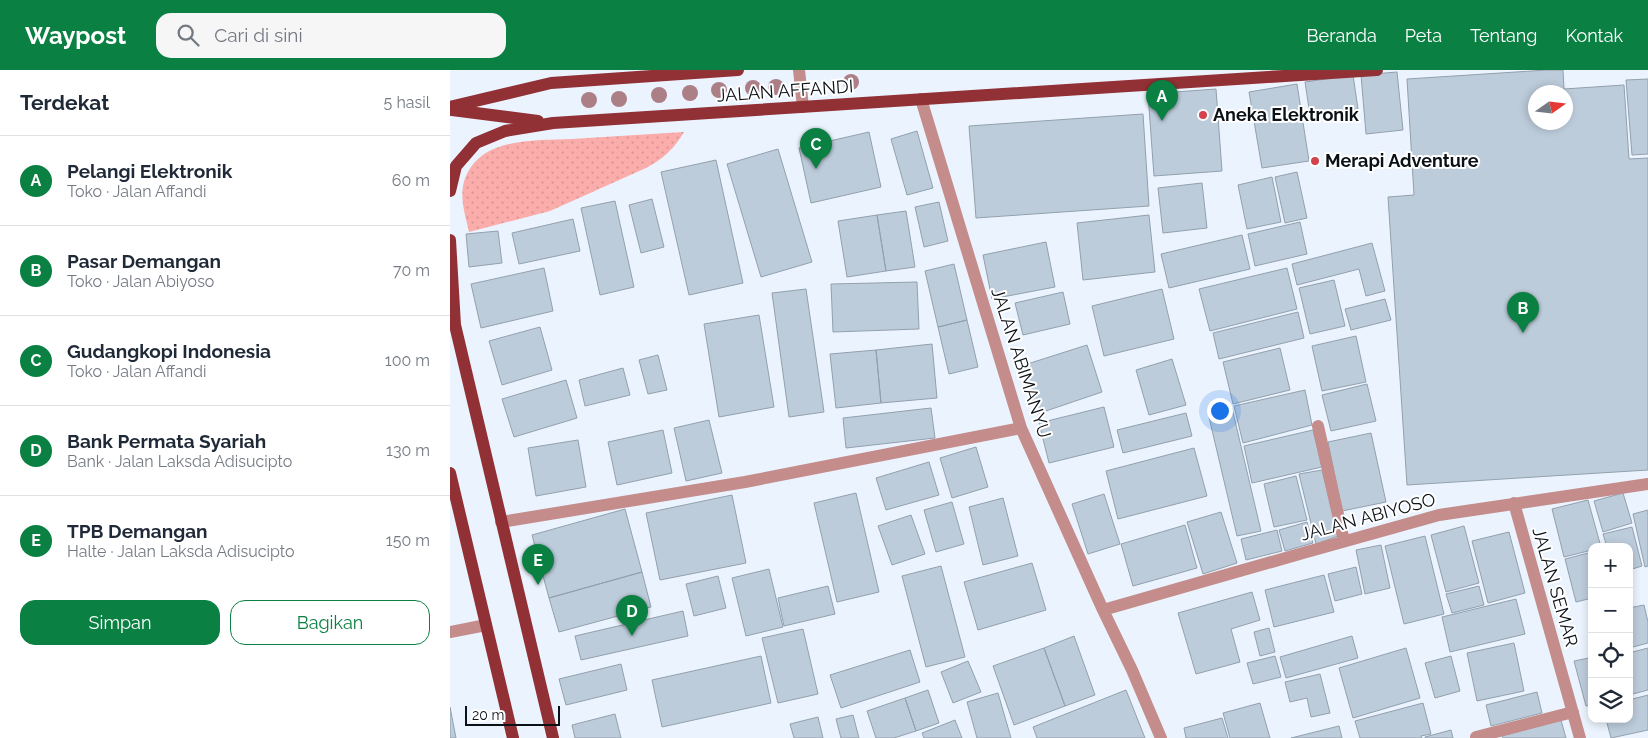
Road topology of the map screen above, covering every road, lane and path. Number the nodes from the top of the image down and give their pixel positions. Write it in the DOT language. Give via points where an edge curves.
graph roads {
  1 [pos="738,70"];
  2 [pos="799,70"];
  3 [pos="1377,70"];
  4 [pos="1298,73"];
  5 [pos="921,99"];
  6 [pos="803,107"];
  7 [pos="450,108"];
  8 [pos="553,123"];
  9 [pos="450,191"];
  10 [pos="450,240"];
  11 [pos="452,321"];
  12 [pos="1318,426"];
  13 [pos="1021,428"];
  14 [pos="450,473"];
  15 [pos="1648,484"];
  16 [pos="1514,503"];
  17 [pos="501,522"];
  18 [pos="1344,541"];
  19 [pos="1104,610"];
  20 [pos="486,625"];
  21 [pos="450,632"];
  22 [pos="1573,712"];
  23 [pos="1476,737"];
  24 [pos="513,738"];
  25 [pos="553,738"];
  26 [pos="1160,738"];
  27 [pos="1580,738"];
  1 -- 7 [label="main road, JALAN AFFANDI" via="551,83"];
  2 -- 6 [label="street"];
  3 -- 4 [label="main road, JALAN AFFANDI"];
  4 -- 5 [label="main road, JALAN AFFANDI"];
  5 -- 6 [label="main road, JALAN AFFANDI"];
  5 -- 13 [label="street, JALAN ABIMANYU"];
  6 -- 8 [label="main road, JALAN AFFANDI"];
  7 -- 8 [label="main road"];
  8 -- 9 [label="main road" via="504,131 476,143 456,166"];
  10 -- 11 [label="main road"];
  11 -- 17 [label="main road"];
  12 -- 18 [label="street"];
  13 -- 17 [label="street" via="744,482"];
  13 -- 19 [label="street, JALAN ABIMANYU"];
  14 -- 20 [label="main road"];
  15 -- 16 [label="street, JALAN ABIYOSO"];
  16 -- 18 [label="street, JALAN ABIYOSO" via="1439,515"];
  16 -- 22 [label="street, JALAN SEMAR"];
  17 -- 25 [label="main road"];
  18 -- 19 [label="street, JALAN ABIYOSO"];
  19 -- 26 [label="street, JALAN ABIMANYU"];
  20 -- 21 [label="street"];
  20 -- 24 [label="main road"];
  22 -- 23 [label="street"];
  22 -- 27 [label="street, JALAN SEMAR"];
}
